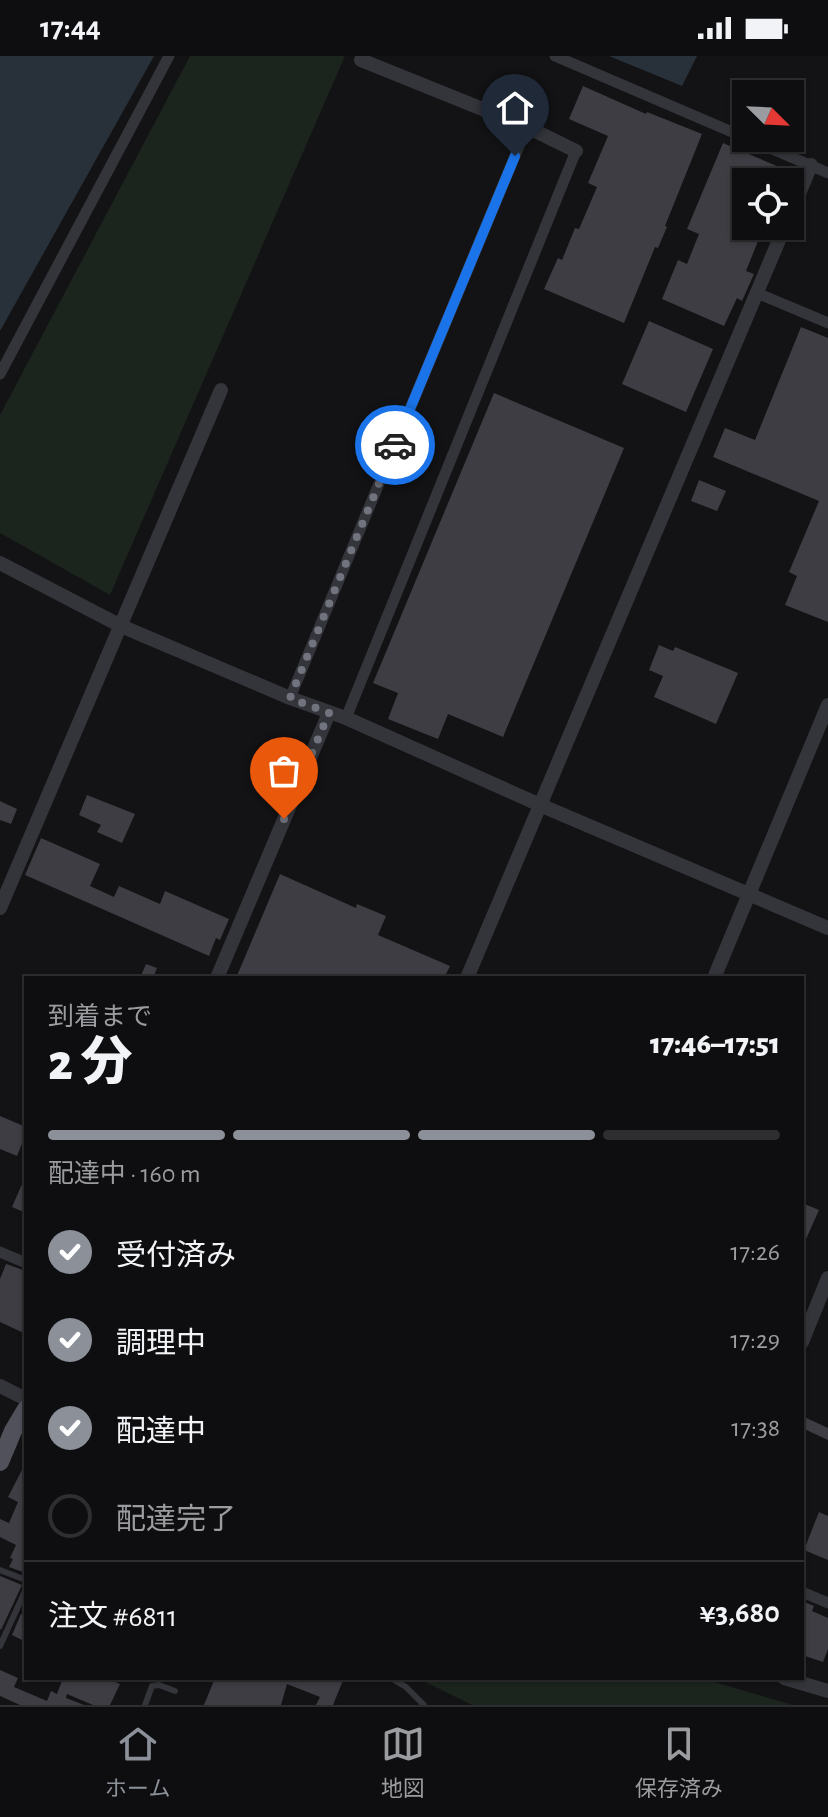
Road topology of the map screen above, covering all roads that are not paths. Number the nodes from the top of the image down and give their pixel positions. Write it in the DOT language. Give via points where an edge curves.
graph roads {
  1 [pos="169,56"];
  2 [pos="555,56"];
  3 [pos="361,60"];
  4 [pos="527,127"];
  5 [pos="732,132"];
  6 [pos="576,151"];
  7 [pos="780,152"];
  8 [pos="811,165"];
  9 [pos="828,167"];
  10 [pos="828,173"];
  11 [pos="804,182"];
  12 [pos="779,240"];
  13 [pos="757,293"];
  14 [pos="828,323"];
  15 [pos="0,374"];
  16 [pos="221,390"];
  17 [pos="0,563"];
  18 [pos="121,626"];
  19 [pos="290,698"];
  20 [pos="828,705"];
  21 [pos="329,713"];
  22 [pos="346,718"];
  23 [pos="540,805"];
  24 [pos="750,894"];
  25 [pos="0,908"];
  26 [pos="828,928"];
  27 [pos="218,976"];
  28 [pos="468,976"];
  29 [pos="715,976"];
  30 [pos="0,1252"];
  31 [pos="24,1262"];
  32 [pos="828,1278"];
  33 [pos="804,1337"];
  34 [pos="0,1386"];
  35 [pos="24,1403"];
  36 [pos="24,1405"];
  37 [pos="24,1408"];
  38 [pos="0,1422"];
  39 [pos="0,1462"];
  40 [pos="0,1570"];
  41 [pos="24,1579"];
  42 [pos="24,1593"];
  43 [pos="804,1593"];
  44 [pos="828,1603"];
  45 [pos="0,1646"];
  46 [pos="394,1680"];
  47 [pos="791,1680"];
  48 [pos="175,1691"];
  49 [pos="828,1691"];
  50 [pos="145,1705"];
  51 [pos="424,1705"];
  1 -- 15 [label="street"];
  2 -- 5 [label="street"];
  3 -- 4 [label="street"];
  4 -- 6 [label="street"];
  4 -- 19 [label="street"];
  6 -- 22 [label="street"];
  7 -- 8 [label="street"];
  8 -- 9 [label="street"];
  8 -- 10 [label="street"];
  8 -- 11 [label="street"];
  12 -- 13 [label="street"];
  13 -- 14 [label="street"];
  13 -- 23 [label="street"];
  16 -- 18 [label="street"];
  17 -- 18 [label="street"];
  18 -- 19 [label="street"];
  18 -- 25 [label="street"];
  19 -- 21 [label="street"];
  20 -- 24 [label="street"];
  21 -- 22 [label="street"];
  21 -- 27 [label="street"];
  22 -- 23 [label="street"];
  23 -- 24 [label="street"];
  23 -- 28 [label="street"];
  24 -- 26 [label="street"];
  24 -- 29 [label="street"];
  30 -- 31 [label="street"];
  32 -- 33 [label="street"];
  34 -- 35 [label="street"];
  36 -- 38 [label="main road"];
  37 -- 39 [label="main road"];
  40 -- 41 [label="lane"];
  42 -- 45 [label="lane"];
  43 -- 44 [label="street"];
  46 -- 51 [label="lane"];
  47 -- 49 [label="street"];
  48 -- 50 [label="lane" via="152,1686"];
}
